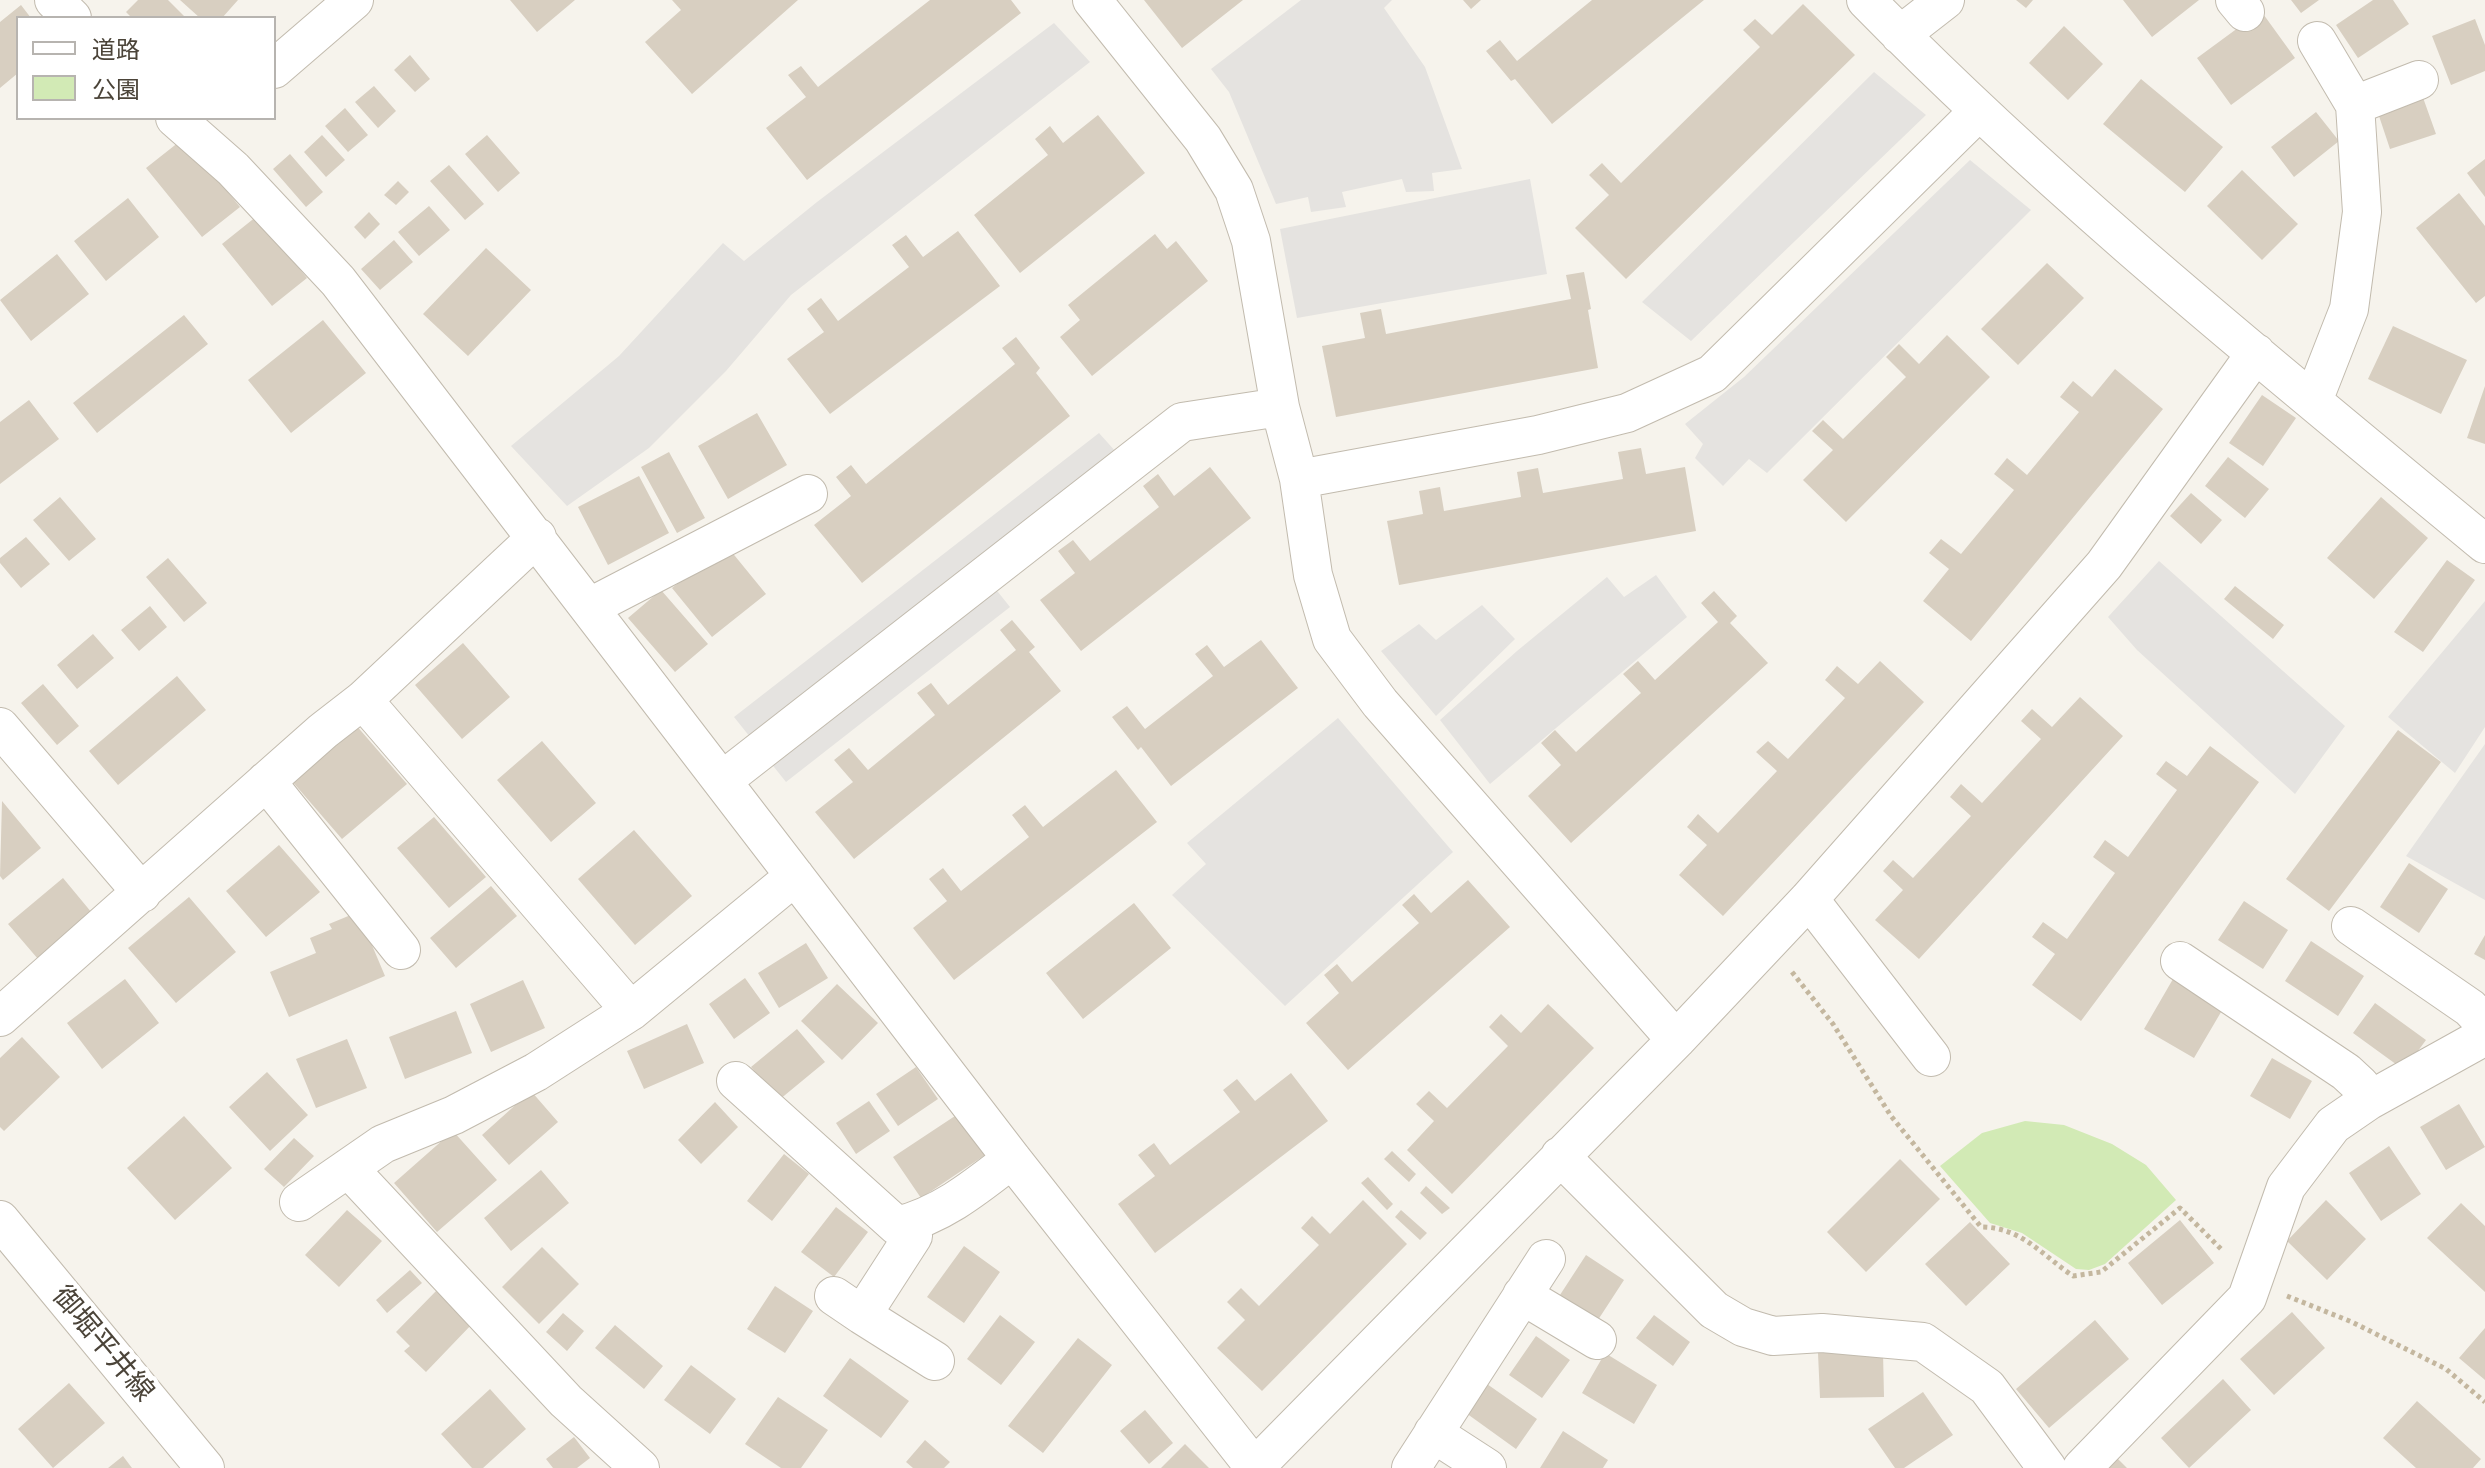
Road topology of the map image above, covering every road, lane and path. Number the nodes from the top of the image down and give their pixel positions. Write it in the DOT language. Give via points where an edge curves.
graph roads {
  1 [pos="54,0"];
  2 [pos="354,0"];
  3 [pos="1092,0"];
  4 [pos="1866,0"];
  5 [pos="1945,0"];
  6 [pos="70,16"];
  7 [pos="1900,35"];
  8 [pos="2317,41"];
  9 [pos="276,67"];
  10 [pos="2419,80"];
  11 [pos="2355,105"];
  12 [pos="1979,111"];
  13 [pos="195,124"];
  14 [pos="2256,353"];
  15 [pos="2313,401"];
  16 [pos="1280,407"];
  17 [pos="1299,479"];
  18 [pos="808,494"];
  19 [pos="537,537"];
  20 [pos="2485,544"];
  21 [pos="590,607"];
  22 [pos="363,700"];
  23 [pos="0,727"];
  24 [pos="723,780"];
  25 [pos="266,781"];
  26 [pos="795,876"];
  27 [pos="142,893"];
  28 [pos="1809,899"];
  29 [pos="2351,926"];
  30 [pos="1766,944"];
  31 [pos="401,950"];
  32 [pos="2180,961"];
  33 [pos="631,1011"];
  34 [pos="0,1017"];
  35 [pos="2485,1024"];
  36 [pos="2485,1036"];
  37 [pos="1676,1040"];
  38 [pos="1931,1057"];
  39 [pos="736,1081"];
  40 [pos="2368,1101"];
  41 [pos="1560,1156"];
  42 [pos="1012,1159"];
  43 [pos="348,1168"];
  44 [pos="299,1202"];
  45 [pos="0,1220"];
  46 [pos="910,1223"];
  47 [pos="1546,1259"];
  48 [pos="2254,1277"];
  49 [pos="1522,1295"];
  50 [pos="1597,1340"];
  51 [pos="935,1361"];
  52 [pos="2485,1402"];
  53 [pos="1433,1433"];
  54 [pos="205,1468"];
  55 [pos="640,1468"];
  56 [pos="1255,1468"];
  57 [pos="1411,1468"];
  58 [pos="1487,1468"];
  59 [pos="2047,1468"];
  60 [pos="2082,1468"];
  1 -- 6 [label="street"];
  2 -- 9 [label="street"];
  3 -- 16 [label="street" via="1203,139 1234,190 1251,241"];
  4 -- 7 [label="street"];
  5 -- 7 [label="street"];
  7 -- 12 [label="street"];
  8 -- 11 [label="street"];
  10 -- 11 [label="street"];
  11 -- 15 [label="street" via="2362,212 2351,295"];
  12 -- 14 [label="street"];
  12 -- 17 [label="street" via="1712,374 1627,413 1538,435"];
  13 -- 19 [label="street" via="338,281"];
  14 -- 15 [label="street"];
  14 -- 28 [label="street" via="2104,565"];
  15 -- 20 [label="street"];
  16 -- 17 [label="street"];
  16 -- 24 [label="street" via="1182,422"];
  17 -- 37 [label="street" via="1313,575 1332,639 1398,724"];
  18 -- 21 [label="street"];
  19 -- 21 [label="street"];
  19 -- 22 [label="street"];
  21 -- 24 [label="street"];
  22 -- 25 [label="street"];
  22 -- 33 [label="street"];
  23 -- 27 [label="street"];
  24 -- 26 [label="street"];
  25 -- 27 [label="street"];
  25 -- 31 [label="street"];
  26 -- 33 [label="street"];
  26 -- 42 [label="street"];
  27 -- 34 [label="street"];
  28 -- 30 [label="street"];
  28 -- 38 [label="street"];
  29 -- 35 [label="street" via="2470,1008"];
  30 -- 37 [label="street"];
  30 -- 48 [label="path" via="1833,1024 1891,1116 1981,1227 2013,1233 2073,1276 2085,1276 2101,1272 2180,1208"];
  32 -- 40 [label="street" via="2346,1072"];
  33 -- 43 [label="street" via="536,1072 383,1144"];
  36 -- 40 [label="street"];
  37 -- 41 [label="street"];
  39 -- 46 [label="street" via="897,1226"];
  40 -- 48 [label="street" via="2333,1125 2286,1187"];
  41 -- 56 [label="street"];
  41 -- 59 [label="street" via="1714,1310 1773,1336 1822,1333 1923,1342 1987,1387"];
  42 -- 46 [label="street" via="960,1199"];
  42 -- 56 [label="street"];
  43 -- 44 [label="street"];
  43 -- 55 [label="street" via="566,1401"];
  45 -- 54 [label="street, 御堀平井線"];
  46 -- 51 [label="street" via="913,1236 848,1306"];
  47 -- 49 [label="street"];
  48 -- 52 [label="path" via="2446,1369"];
  48 -- 60 [label="street" via="2247,1298"];
  49 -- 50 [label="street"];
  49 -- 53 [label="street"];
  53 -- 57 [label="street"];
  53 -- 58 [label="street"];
}
